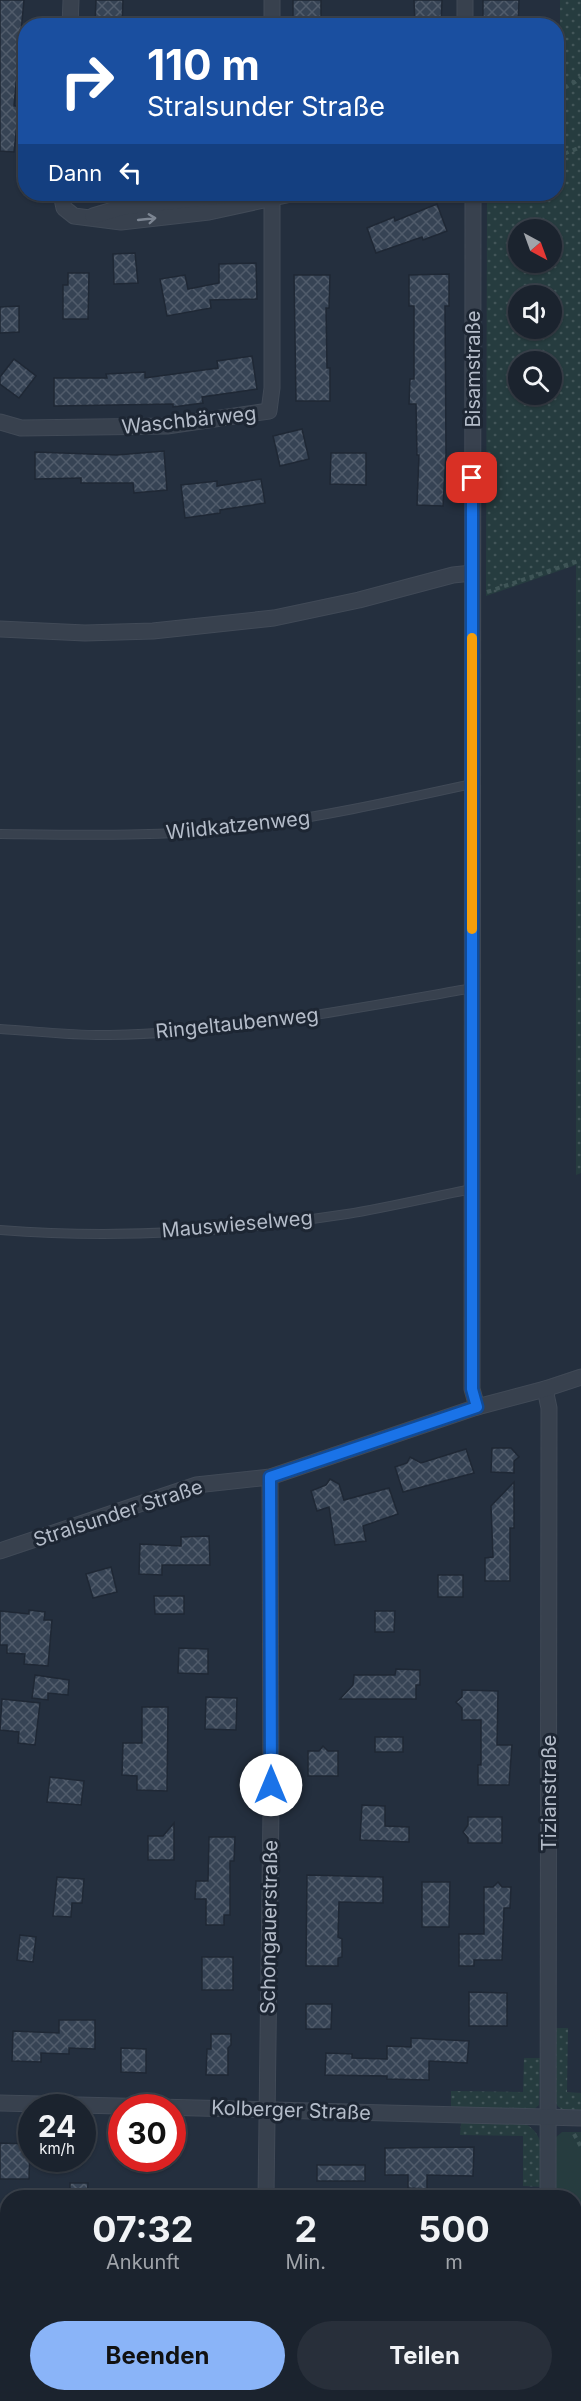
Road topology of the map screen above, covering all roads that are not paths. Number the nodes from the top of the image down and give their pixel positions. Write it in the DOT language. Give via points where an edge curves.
graph roads {
  1 [pos="71,0"];
  2 [pos="272,0"];
  3 [pos="465,0"];
  4 [pos="70,18"];
  5 [pos="272,18"];
  6 [pos="465,18"];
  7 [pos="62,201"];
  8 [pos="176,201"];
  9 [pos="252,201"];
  10 [pos="272,201"];
  11 [pos="473,201"];
  12 [pos="89,217"];
  13 [pos="0,422"];
  14 [pos="472,573"];
  15 [pos="0,629"];
  16 [pos="472,784"];
  17 [pos="0,834"];
  18 [pos="473,988"];
  19 [pos="0,1029"];
  20 [pos="472,1189"];
  21 [pos="0,1230"];
  22 [pos="581,1377"];
  23 [pos="545,1389"];
  24 [pos="477,1407"];
  25 [pos="270,1477"];
  26 [pos="0,1551"];
  27 [pos="0,2103"];
  28 [pos="267,2109"];
  29 [pos="548,2118"];
  30 [pos="581,2118"];
  31 [pos="266,2190"];
  32 [pos="548,2190"];
  1 -- 4 [label="street"];
  2 -- 5 [label="street"];
  3 -- 6 [label="street"];
  7 -- 12 [label="street" via="64,208 74,216"];
  8 -- 12 [label="street" via="123,207"];
  12 -- 9 [label="street, one-way" via="121,222 209,212"];
  10 -- 13 [label="street, Waschbärweg" via="269,411 167,426 21,428"];
  11 -- 14 [label="street, Bisamstraße"];
  14 -- 15 [label="street" via="274,618 153,631"];
  14 -- 16 [label="street, Bisamstraße"];
  16 -- 17 [label="lane, Wildkatzenweg" via="339,813 237,828 145,835"];
  16 -- 18 [label="street, Bisamstraße"];
  18 -- 19 [label="lane, Ringeltaubenweg" via="299,1019 207,1030 108,1035"];
  18 -- 20 [label="street, Bisamstraße"];
  20 -- 21 [label="lane, Mauswieselweg" via="348,1214 259,1226 53,1234"];
  20 -- 24 [label="street, Bisamstraße" via="472,1389"];
  22 -- 23 [label="street, Stralsunder Straße"];
  23 -- 24 [label="street, Stralsunder Straße"];
  23 -- 29 [label="street, Tizianstraße" via="549,1408"];
  24 -- 25 [label="street, Stralsunder Straße"];
  25 -- 26 [label="street, Stralsunder Straße" via="196,1485"];
  25 -- 28 [label="street, Schongauerstraße"];
  27 -- 28 [label="street, Kolberger Straße"];
  28 -- 29 [label="street, Kolberger Straße"];
  28 -- 31 [label="street, Schongauerstraße"];
  29 -- 30 [label="street, Kolberger Straße"];
  29 -- 32 [label="street, Tizianstraße"];
}
